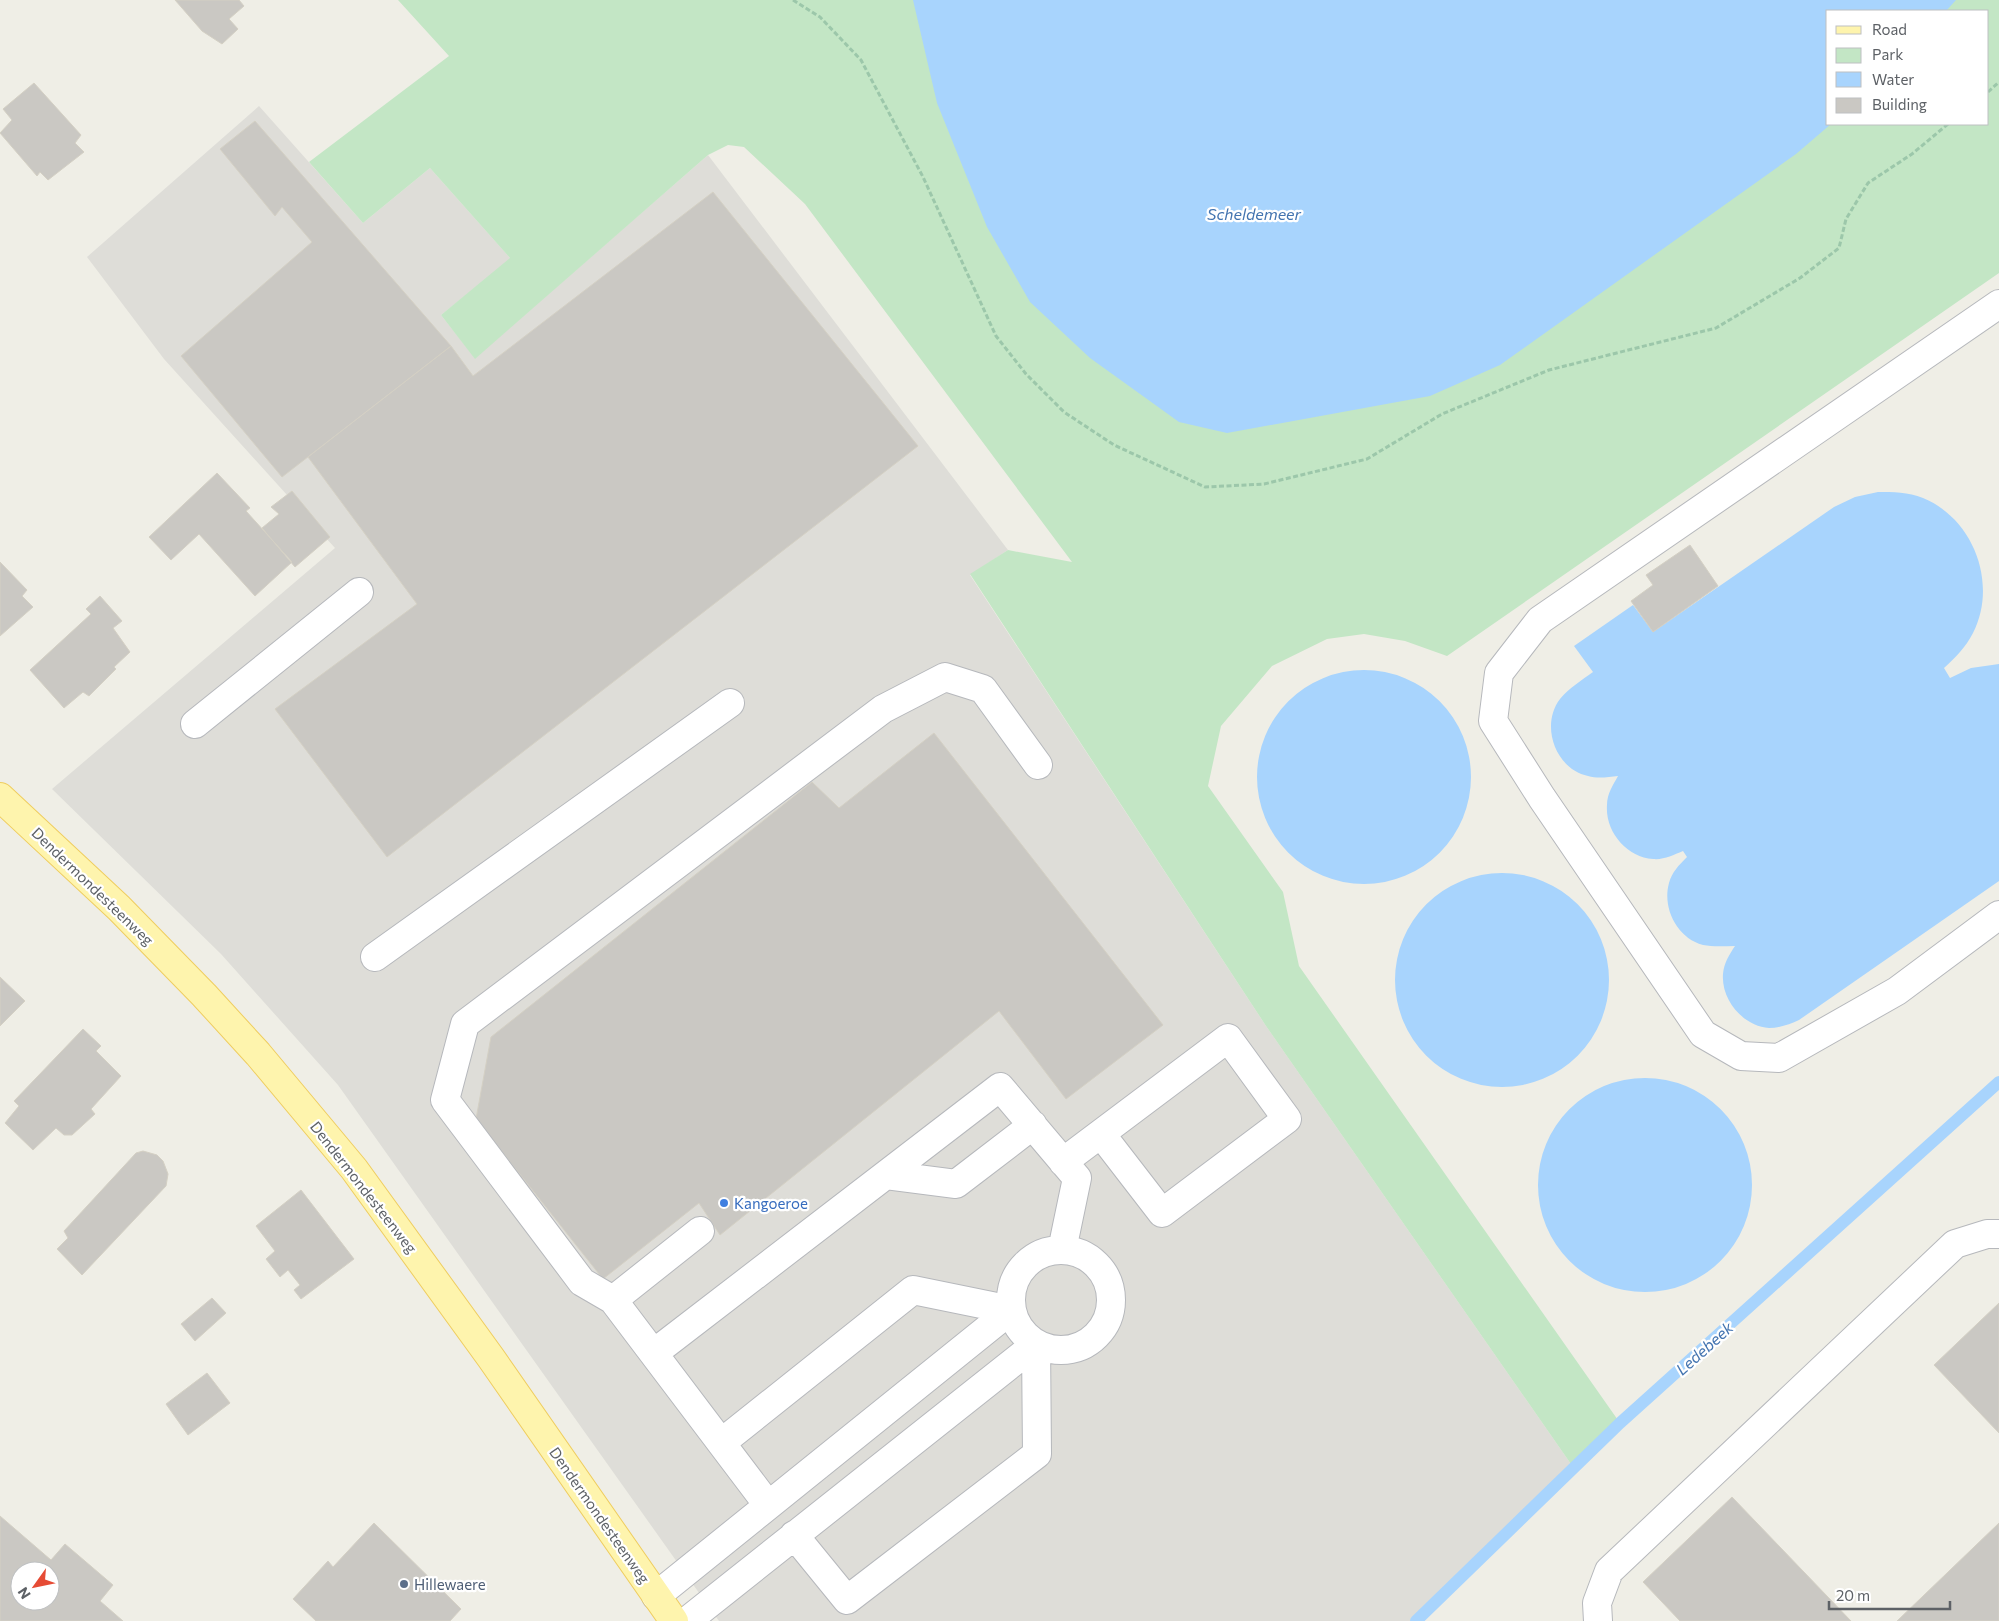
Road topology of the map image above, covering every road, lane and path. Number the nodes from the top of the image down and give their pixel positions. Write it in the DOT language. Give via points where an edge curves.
graph roads {
  1 [pos="793,0"];
  2 [pos="1999,82"];
  3 [pos="1989,91"];
  4 [pos="1947,125"];
  5 [pos="1999,304"];
  6 [pos="359,592"];
  7 [pos="730,703"];
  8 [pos="195,724"];
  9 [pos="1038,764"];
  10 [pos="0,798"];
  11 [pos="1999,915"];
  12 [pos="375,957"];
  13 [pos="1033,1125"];
  14 [pos="1101,1134"];
  15 [pos="1063,1162"];
  16 [pos="886,1175"];
  17 [pos="700,1231"];
  18 [pos="1999,1234"];
  19 [pos="1062,1250"];
  20 [pos="613,1300"];
  21 [pos="1011,1310"];
  22 [pos="1036,1344"];
  23 [pos="654,1353"];
  24 [pos="721,1443"];
  25 [pos="768,1505"];
  26 [pos="794,1535"];
  27 [pos="656,1596"];
  28 [pos="674,1621"];
  29 [pos="687,1621"];
  30 [pos="1598,1621"];
  1 -- 4 [label="path" via="820,16 861,60 923,177 996,336 1026,374 1064,412 1114,445 1205,487 1264,484 1367,459 1442,414 1549,370 1716,328 1800,278 1839,248 1846,219 1868,183 1912,154"];
  2 -- 3 [label="path"];
  5 -- 11 [label="lane" via="1540,620 1499,673 1493,721 1703,1034 1741,1056 1779,1058 1897,991"];
  6 -- 8 [label="lane"];
  7 -- 12 [label="lane"];
  9 -- 20 [label="lane" via="983,689 945,677 883,709 465,1024 445,1100 582,1282"];
  10 -- 27 [label="main road, Dendermondesteenweg" via="119,908 204,995 354,1169"];
  13 -- 15 [label="lane"];
  13 -- 16 [label="lane" via="956,1184"];
  13 -- 16 [label="lane" via="1000,1086"];
  14 -- 14 [label="lane" via="1228,1038 1287,1119 1162,1213"];
  14 -- 15 [label="lane"];
  15 -- 19 [label="lane" via="1077,1178"];
  16 -- 23 [label="lane"];
  17 -- 20 [label="lane"];
  18 -- 30 [label="lane" via="1987,1234 1955,1244 1609,1571 1596,1602"];
  19 -- 21 [label="lane" via="1047,1251 1022,1267 1010,1295"];
  19 -- 22 [label="lane" via="1079,1253 1093,1261 1104,1274 1110,1289 1111,1306 1107,1322 1097,1336 1068,1351"];
  20 -- 23 [label="lane"];
  21 -- 22 [label="lane" via="1024,1335"];
  21 -- 24 [label="lane" via="913,1290"];
  21 -- 25 [label="lane"];
  22 -- 26 [label="lane"];
  22 -- 26 [label="lane" via="1037,1454 847,1600"];
  23 -- 24 [label="lane"];
  24 -- 25 [label="lane"];
  25 -- 27 [label="lane"];
  26 -- 29 [label="lane"];
  27 -- 28 [label="main road, Dendermondesteenweg"];
}
